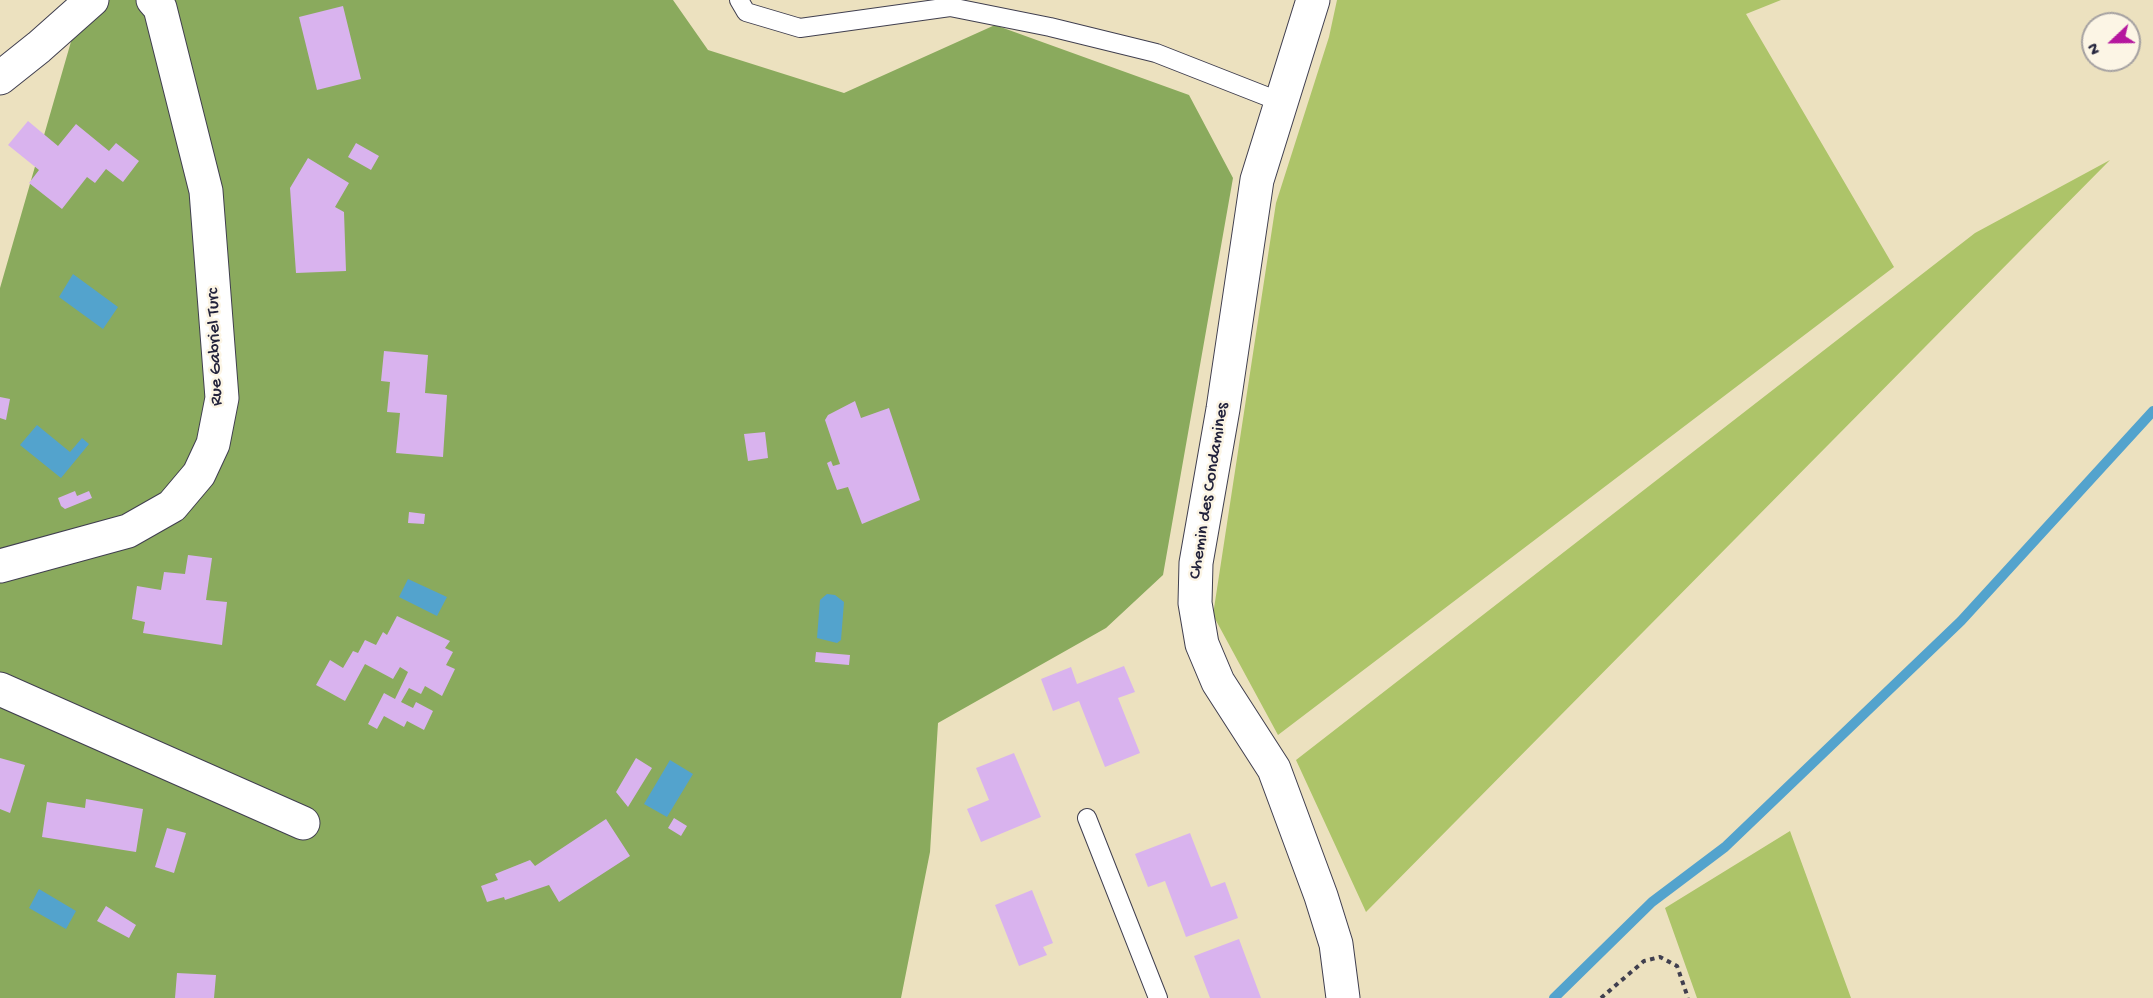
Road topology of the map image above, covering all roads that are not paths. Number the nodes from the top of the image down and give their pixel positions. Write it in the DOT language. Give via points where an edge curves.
graph roads {
  1 [pos="92,0"];
  2 [pos="153,0"];
  3 [pos="739,0"];
  4 [pos="1313,0"];
  5 [pos="0,78"];
  6 [pos="1281,102"];
  7 [pos="0,566"];
  8 [pos="0,689"];
  9 [pos="1087,818"];
  10 [pos="303,823"];
  11 [pos="1158,998"];
  12 [pos="1343,998"];
  1 -- 5 [label="street"];
  2 -- 7 [label="street, Rue Gabriel Turc" via="160,8 206,191 222,398 213,444 199,474 172,506 128,531"];
  3 -- 6 [label="lane" via="746,12 800,28 950,7 1156,53"];
  4 -- 6 [label="street, Chemin des Condamines"];
  6 -- 12 [label="street, Chemin des Condamines" via="1257,180 1196,562 1195,603 1202,644 1218,682 1274,769 1321,896 1335,944"];
  8 -- 10 [label="street"];
  9 -- 11 [label="lane"];
}
